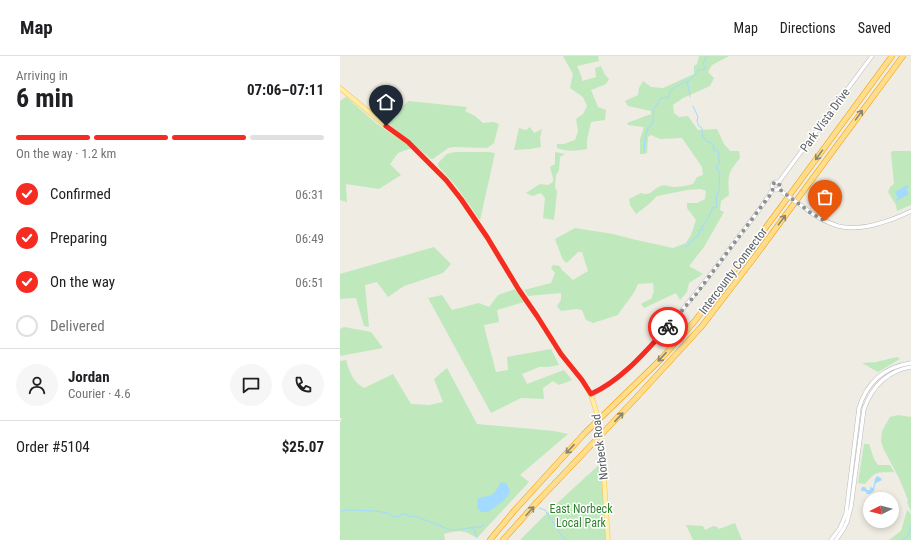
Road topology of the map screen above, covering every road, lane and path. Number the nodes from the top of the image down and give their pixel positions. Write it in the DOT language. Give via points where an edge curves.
graph roads {
  1 [pos="872,56"];
  2 [pos="892,56"];
  3 [pos="903,56"];
  4 [pos="340,88"];
  5 [pos="778,183"];
  6 [pos="773,189"];
  7 [pos="781,190"];
  8 [pos="911,211"];
  9 [pos="911,363"];
  10 [pos="911,367"];
  11 [pos="591,394"];
  12 [pos="490,540"];
  13 [pos="503,540"];
  14 [pos="608,540"];
  15 [pos="831,540"];
  16 [pos="836,540"];
  1 -- 5 [label="street, Park Vista Drive"];
  2 -- 12 [label="highway, Intercounty Connector, one-way" via="694,322 660,360 584,434"];
  13 -- 3 [label="highway, Intercounty Connector, one-way" via="702,326"];
  4 -- 11 [label="main road, Norbeck Road" via="408,142 446,180 487,237 561,354"];
  5 -- 6 [label="street, Park Vista Drive" via="772,185"];
  5 -- 7 [label="street"];
  6 -- 7 [label="street"];
  6 -- 11 [label="street" via="697,293 671,324 628,369 606,387"];
  7 -- 8 [label="street, bridge" via="817,217 842,226 867,226"];
  9 -- 15 [label="street" via="886,371 864,394 859,408 846,514"];
  10 -- 16 [label="street" via="885,377 867,400 853,498 845,526"];
  11 -- 14 [label="main road, Norbeck Road, bridge" via="601,434"];
}
